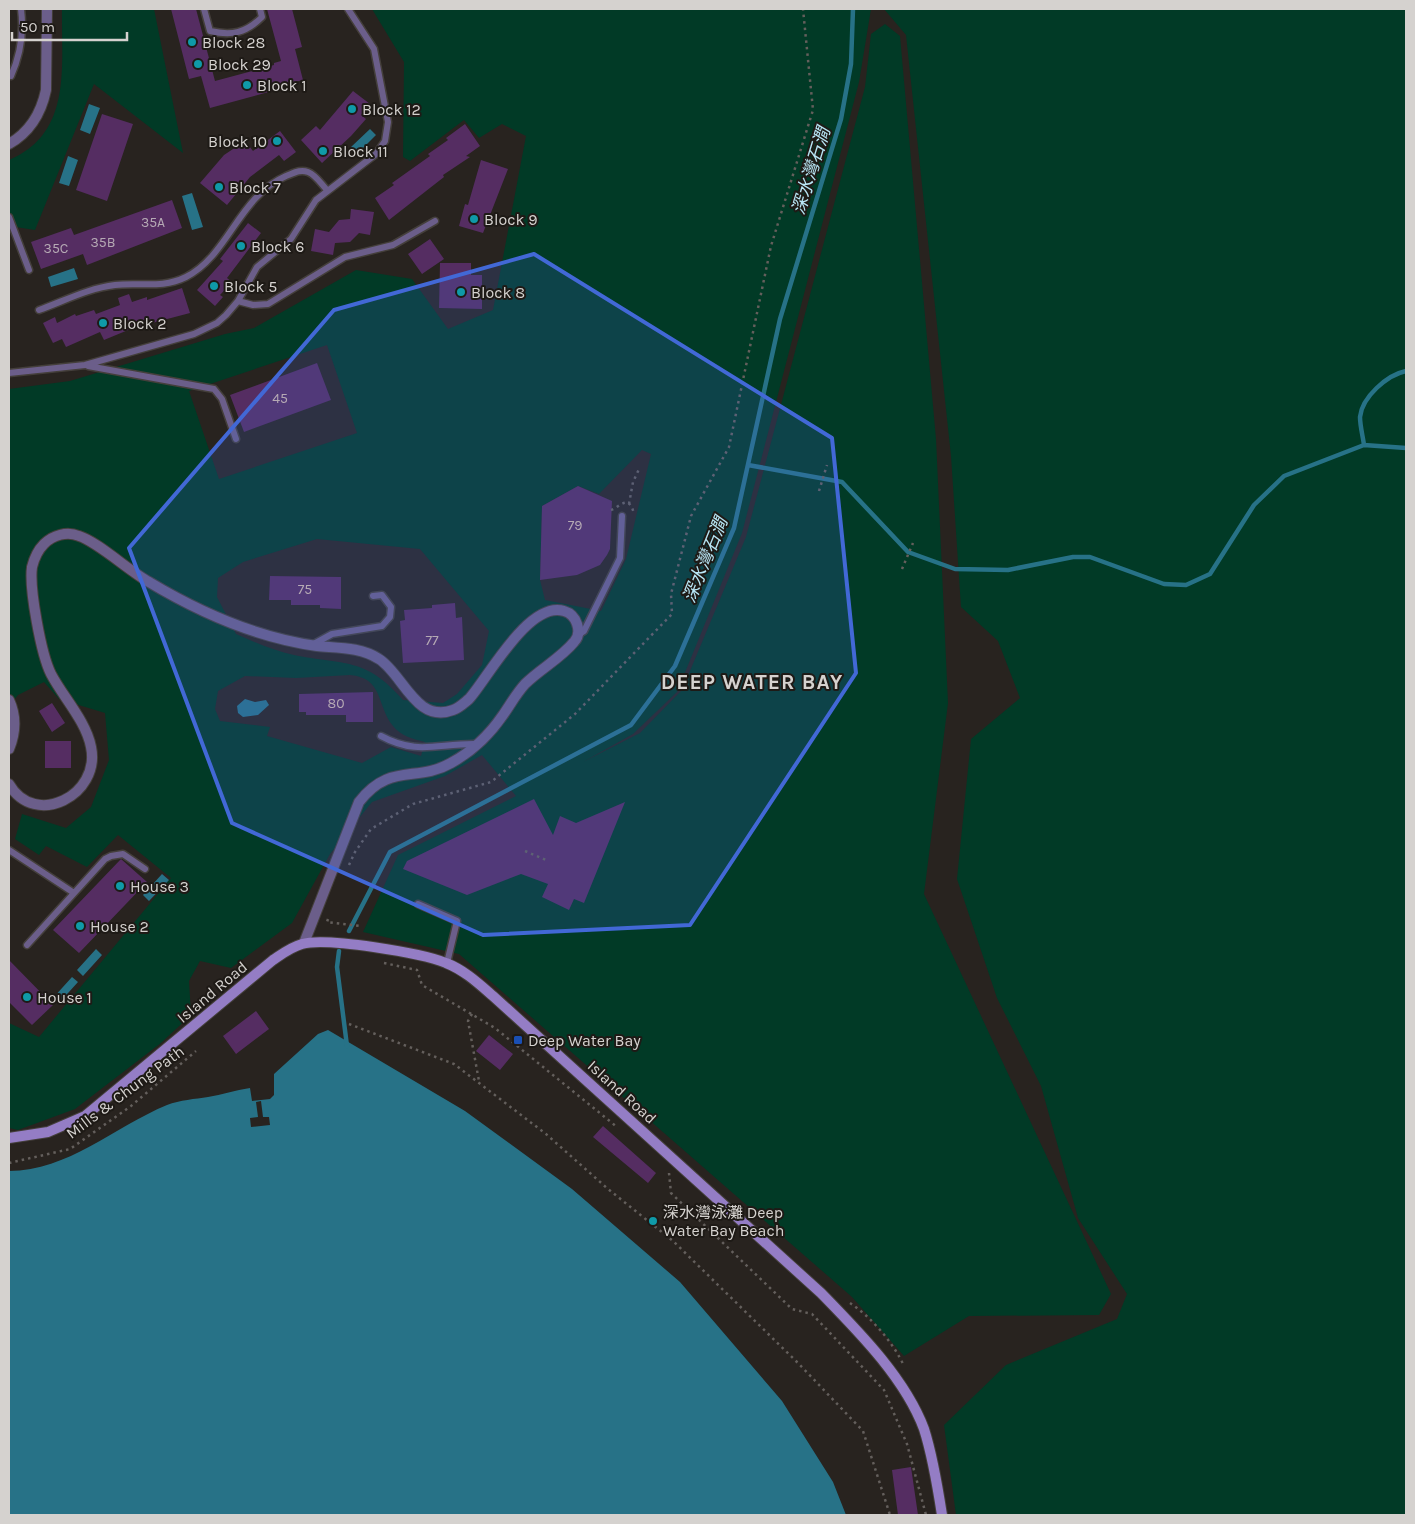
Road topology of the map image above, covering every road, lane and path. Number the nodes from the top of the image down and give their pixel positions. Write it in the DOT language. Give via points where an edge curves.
graph roads {
  1 [pos="21,9"];
  2 [pos="46,9"];
  3 [pos="204,9"];
  4 [pos="260,9"];
  5 [pos="348,9"];
  6 [pos="803,9"];
  7 [pos="11,76"];
  8 [pos="9,144"];
  9 [pos="327,190"];
  10 [pos="9,217"];
  11 [pos="435,221"];
  12 [pos="29,270"];
  13 [pos="238,301"];
  14 [pos="39,310"];
  15 [pos="85,365"];
  16 [pos="9,373"];
  17 [pos="236,439"];
  18 [pos="827,465"];
  19 [pos="640,467"];
  20 [pos="819,491"];
  21 [pos="629,504"];
  22 [pos="622,516"];
  23 [pos="913,543"];
  24 [pos="902,568"];
  25 [pos="373,596"];
  26 [pos="578,635"];
  27 [pos="312,645"];
  28 [pos="9,700"];
  29 [pos="381,736"];
  30 [pos="477,744"];
  31 [pos="9,749"];
  32 [pos="10,788"];
  33 [pos="9,850"];
  34 [pos="526,851"];
  35 [pos="546,860"];
  36 [pos="349,868"];
  37 [pos="145,869"];
  38 [pos="74,893"];
  39 [pos="418,904"];
  40 [pos="330,914"];
  41 [pos="360,926"];
  42 [pos="304,943"];
  43 [pos="27,945"];
  44 [pos="379,962"];
  45 [pos="447,963"];
  46 [pos="472,1014"];
  47 [pos="349,1024"];
  48 [pos="196,1051"];
  49 [pos="479,1081"];
  50 [pos="623,1132"];
  51 [pos="9,1138"];
  52 [pos="9,1163"];
  53 [pos="668,1169"];
  54 [pos="890,1515"];
  55 [pos="926,1515"];
  56 [pos="942,1515"];
  1 -- 7 [label="lane" via="21,48"];
  2 -- 8 [label="street" via="44,101 28,130"];
  3 -- 4 [label="lane" via="210,31 230,34 254,25 262,17"];
  5 -- 9 [label="lane" via="374,49 387,131 385,141 376,154"];
  6 -- 36 [label="path" via="813,110 771,246 728,447 691,516 671,594 672,614 575,714 491,782 413,804 371,829 355,852"];
  9 -- 13 [label="lane" via="316,200 291,239 257,267"];
  9 -- 14 [label="lane" via="314,175 298,171 272,184 254,198 210,256 187,276 164,284 102,288"];
  10 -- 12 [label="lane"];
  11 -- 13 [label="lane" via="393,245 345,257 268,304"];
  13 -- 15 [label="lane" via="206,330"];
  15 -- 16 [label="lane"];
  15 -- 17 [label="lane" via="214,389 222,399"];
  18 -- 20 [label="path"];
  19 -- 21 [label="path"];
  22 -- 26 [label="lane" via="618,564 584,631"];
  23 -- 24 [label="path"];
  25 -- 27 [label="lane" via="382,595 389,602 392,612 387,623 376,628 332,634"];
  26 -- 27 [label="street" via="576,620 566,612 554,610 538,618 510,642 470,698 455,709 440,712 418,704 389,666 371,655"];
  26 -- 30 [label="street" via="523,686 496,725"];
  27 -- 32 [label="street" via="244,627 196,607 149,582 83,537 54,536 39,549 32,566 41,647 52,675 89,740 92,761 86,781 62,802 32,804 22,800"];
  28 -- 31 [label="street" via="15,719"];
  29 -- 30 [label="lane" via="393,743 420,749"];
  30 -- 42 [label="street" via="444,766 388,778 365,795 359,802"];
  33 -- 38 [label="lane"];
  34 -- 35 [label="path"];
  37 -- 38 [label="lane" via="129,856 111,856"];
  38 -- 43 [label="lane"];
  39 -- 45 [label="lane" via="457,921"];
  40 -- 41 [label="path" via="328,922"];
  42 -- 45 [label="main road, Island Road" via="356,945 421,955"];
  42 -- 51 [label="main road, Island Road" via="273,960 85,1116 48,1132"];
  44 -- 46 [label="path, Island Road" via="417,970 422,985"];
  45 -- 56 [label="main road, Island Road" via="493,996 821,1293 862,1335 902,1388 923,1429"];
  46 -- 49 [label="path" via="468,1021"];
  46 -- 50 [label="path, Island Road" via="494,1028"];
  47 -- 49 [label="path" via="454,1064"];
  48 -- 52 [label="path, Mills & Chung Path" via="70,1149"];
  49 -- 54 [label="path" via="673,1241 863,1431"];
  53 -- 55 [label="path" via="671,1193 792,1309 812,1314 884,1390 908,1444"];
}
